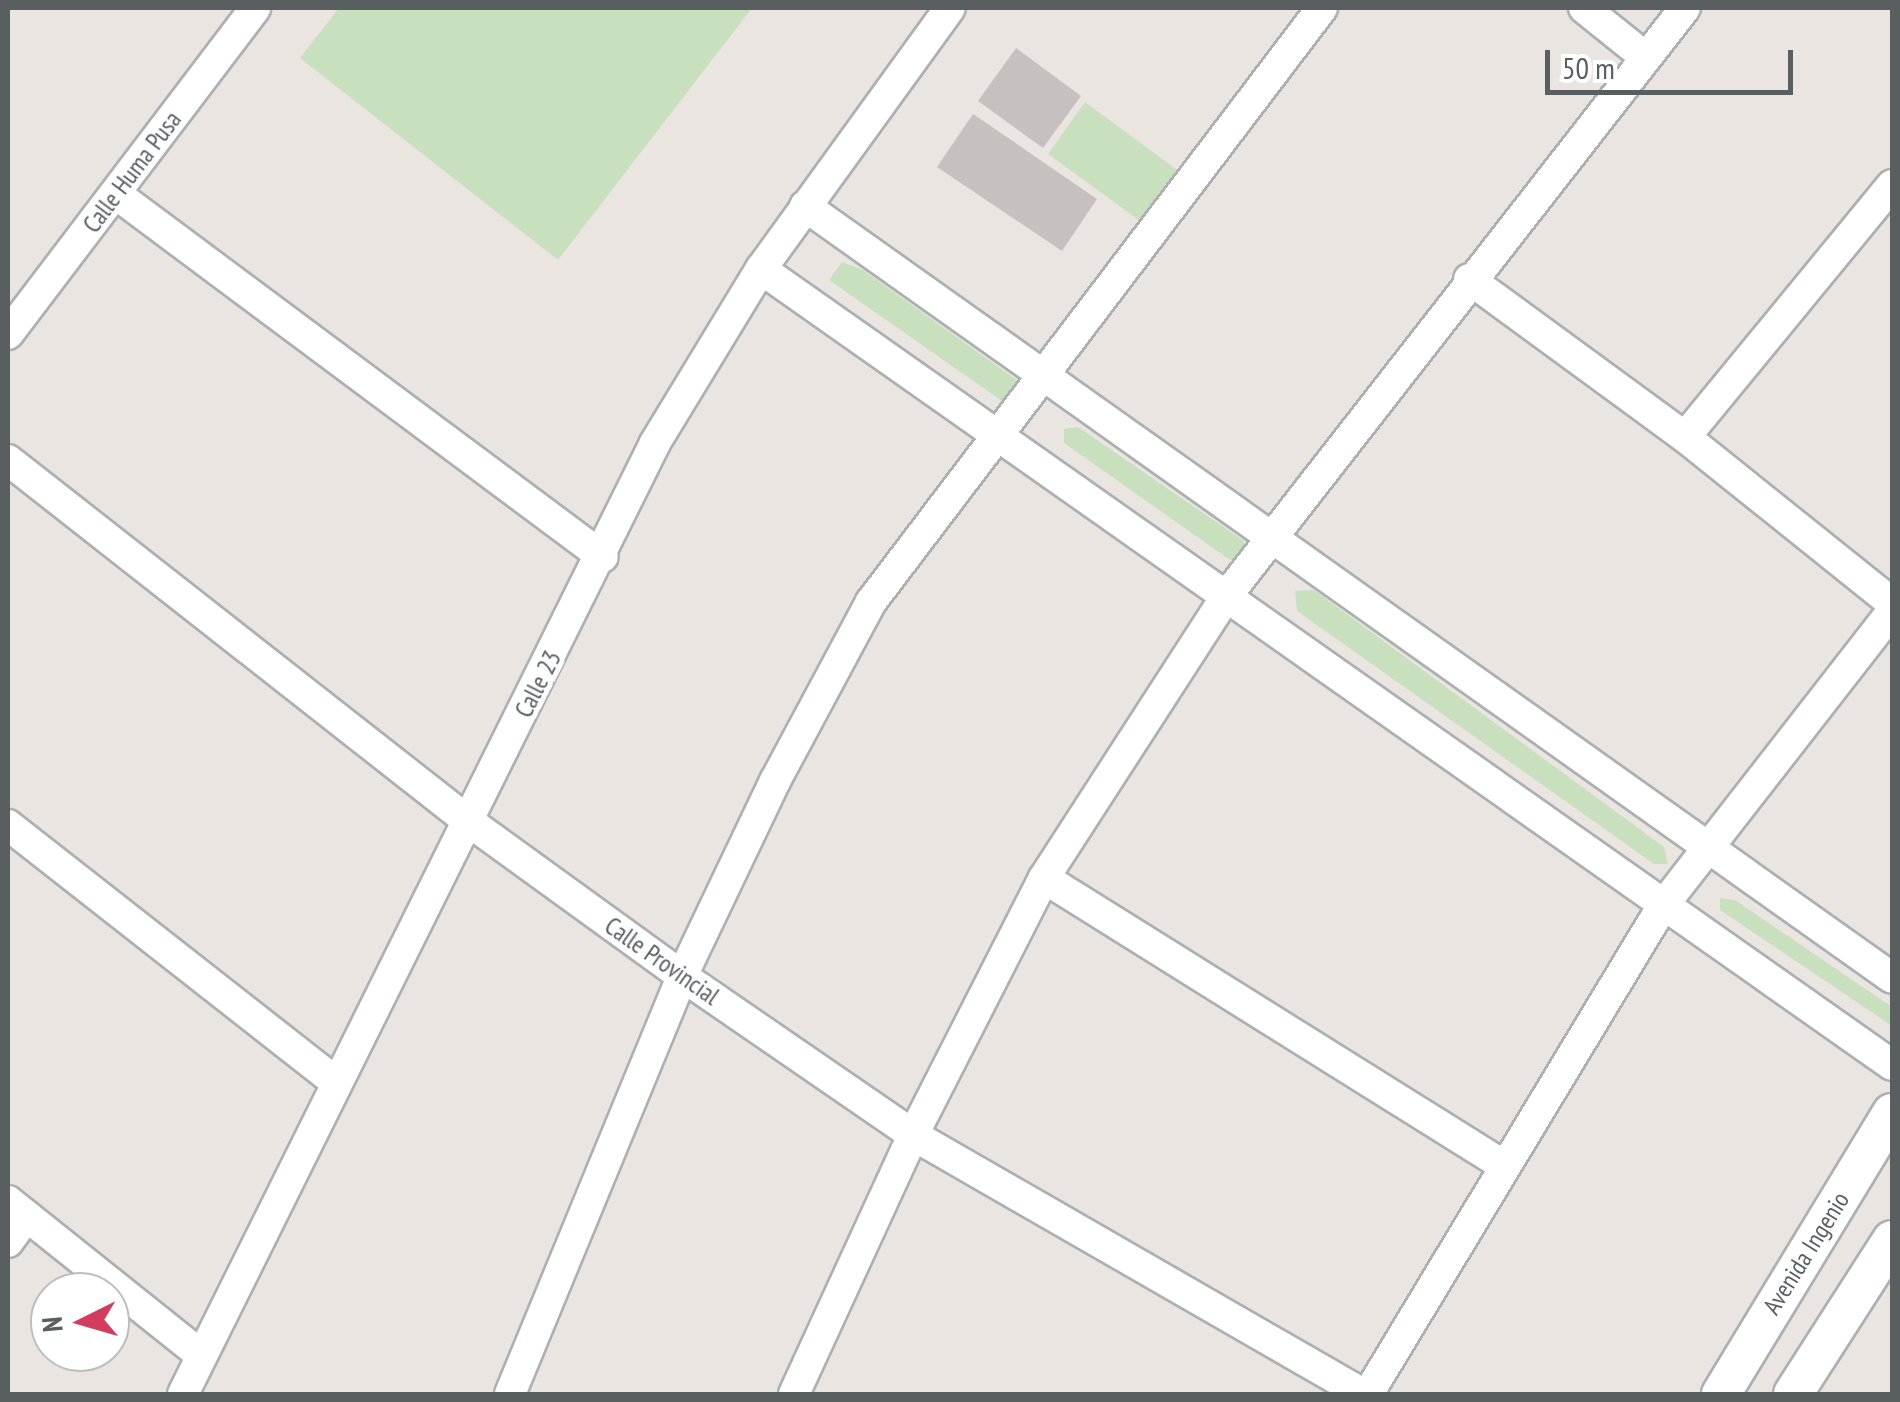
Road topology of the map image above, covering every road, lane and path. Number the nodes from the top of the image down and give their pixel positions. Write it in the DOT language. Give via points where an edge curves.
graph roads {
  1 [pos="950,8"];
  2 [pos="1322,8"];
  3 [pos="1584,8"];
  4 [pos="1685,8"];
  5 [pos="252,9"];
  6 [pos="1644,56"];
  7 [pos="1892,185"];
  8 [pos="116,194"];
  9 [pos="805,206"];
  10 [pos="761,269"];
  11 [pos="1469,279"];
  12 [pos="8,334"];
  13 [pos="1040,371"];
  14 [pos="993,438"];
  15 [pos="1685,438"];
  16 [pos="8,460"];
  17 [pos="1270,541"];
  18 [pos="603,558"];
  19 [pos="1228,594"];
  20 [pos="1892,603"];
  21 [pos="1892,612"];
  22 [pos="468,821"];
  23 [pos="8,825"];
  24 [pos="1704,850"];
  25 [pos="1044,878"];
  26 [pos="1662,907"];
  27 [pos="682,976"];
  28 [pos="1892,978"];
  29 [pos="1892,1065"];
  30 [pos="335,1082"];
  31 [pos="1892,1113"];
  32 [pos="914,1135"];
  33 [pos="1503,1165"];
  34 [pos="17,1209"];
  35 [pos="1892,1240"];
  36 [pos="8,1242"];
  37 [pos="201,1355"];
  38 [pos="183,1394"];
  39 [pos="510,1394"];
  40 [pos="794,1394"];
  41 [pos="1365,1394"];
  42 [pos="1721,1394"];
  43 [pos="1793,1394"];
  1 -- 9 [label="street, Calle 23"];
  2 -- 13 [label="street"];
  3 -- 6 [label="street"];
  4 -- 6 [label="street"];
  5 -- 8 [label="street, Calle Huma Pusa"];
  6 -- 11 [label="street"];
  7 -- 15 [label="street"];
  8 -- 12 [label="street, Calle Huma Pusa"];
  8 -- 18 [label="street"];
  9 -- 10 [label="street, Calle 23"];
  9 -- 13 [label="street"];
  10 -- 14 [label="street"];
  10 -- 18 [label="street, Calle 23" via="655,444"];
  11 -- 15 [label="street"];
  11 -- 17 [label="street"];
  13 -- 14 [label="street"];
  13 -- 17 [label="street"];
  14 -- 19 [label="street"];
  14 -- 27 [label="street" via="871,602"];
  15 -- 20 [label="street"];
  16 -- 22 [label="street, Calle Provincial"];
  17 -- 19 [label="street"];
  17 -- 24 [label="street"];
  18 -- 22 [label="street, Calle 23"];
  19 -- 25 [label="street"];
  19 -- 26 [label="street"];
  21 -- 24 [label="street"];
  22 -- 27 [label="street, Calle Provincial"];
  22 -- 30 [label="street, Calle 23"];
  23 -- 30 [label="street"];
  24 -- 26 [label="street"];
  24 -- 28 [label="street"];
  25 -- 32 [label="street"];
  25 -- 33 [label="street"];
  26 -- 29 [label="street"];
  26 -- 33 [label="street"];
  27 -- 32 [label="street, Calle Provincial"];
  27 -- 39 [label="street"];
  30 -- 37 [label="street, Calle 23"];
  31 -- 42 [label="street, Avenida Ingenio"];
  32 -- 40 [label="street"];
  32 -- 41 [label="street, Calle Provincial"];
  33 -- 41 [label="street"];
  34 -- 36 [label="street"];
  34 -- 37 [label="street"];
  35 -- 43 [label="street"];
  37 -- 38 [label="street, Calle 23"];
}
